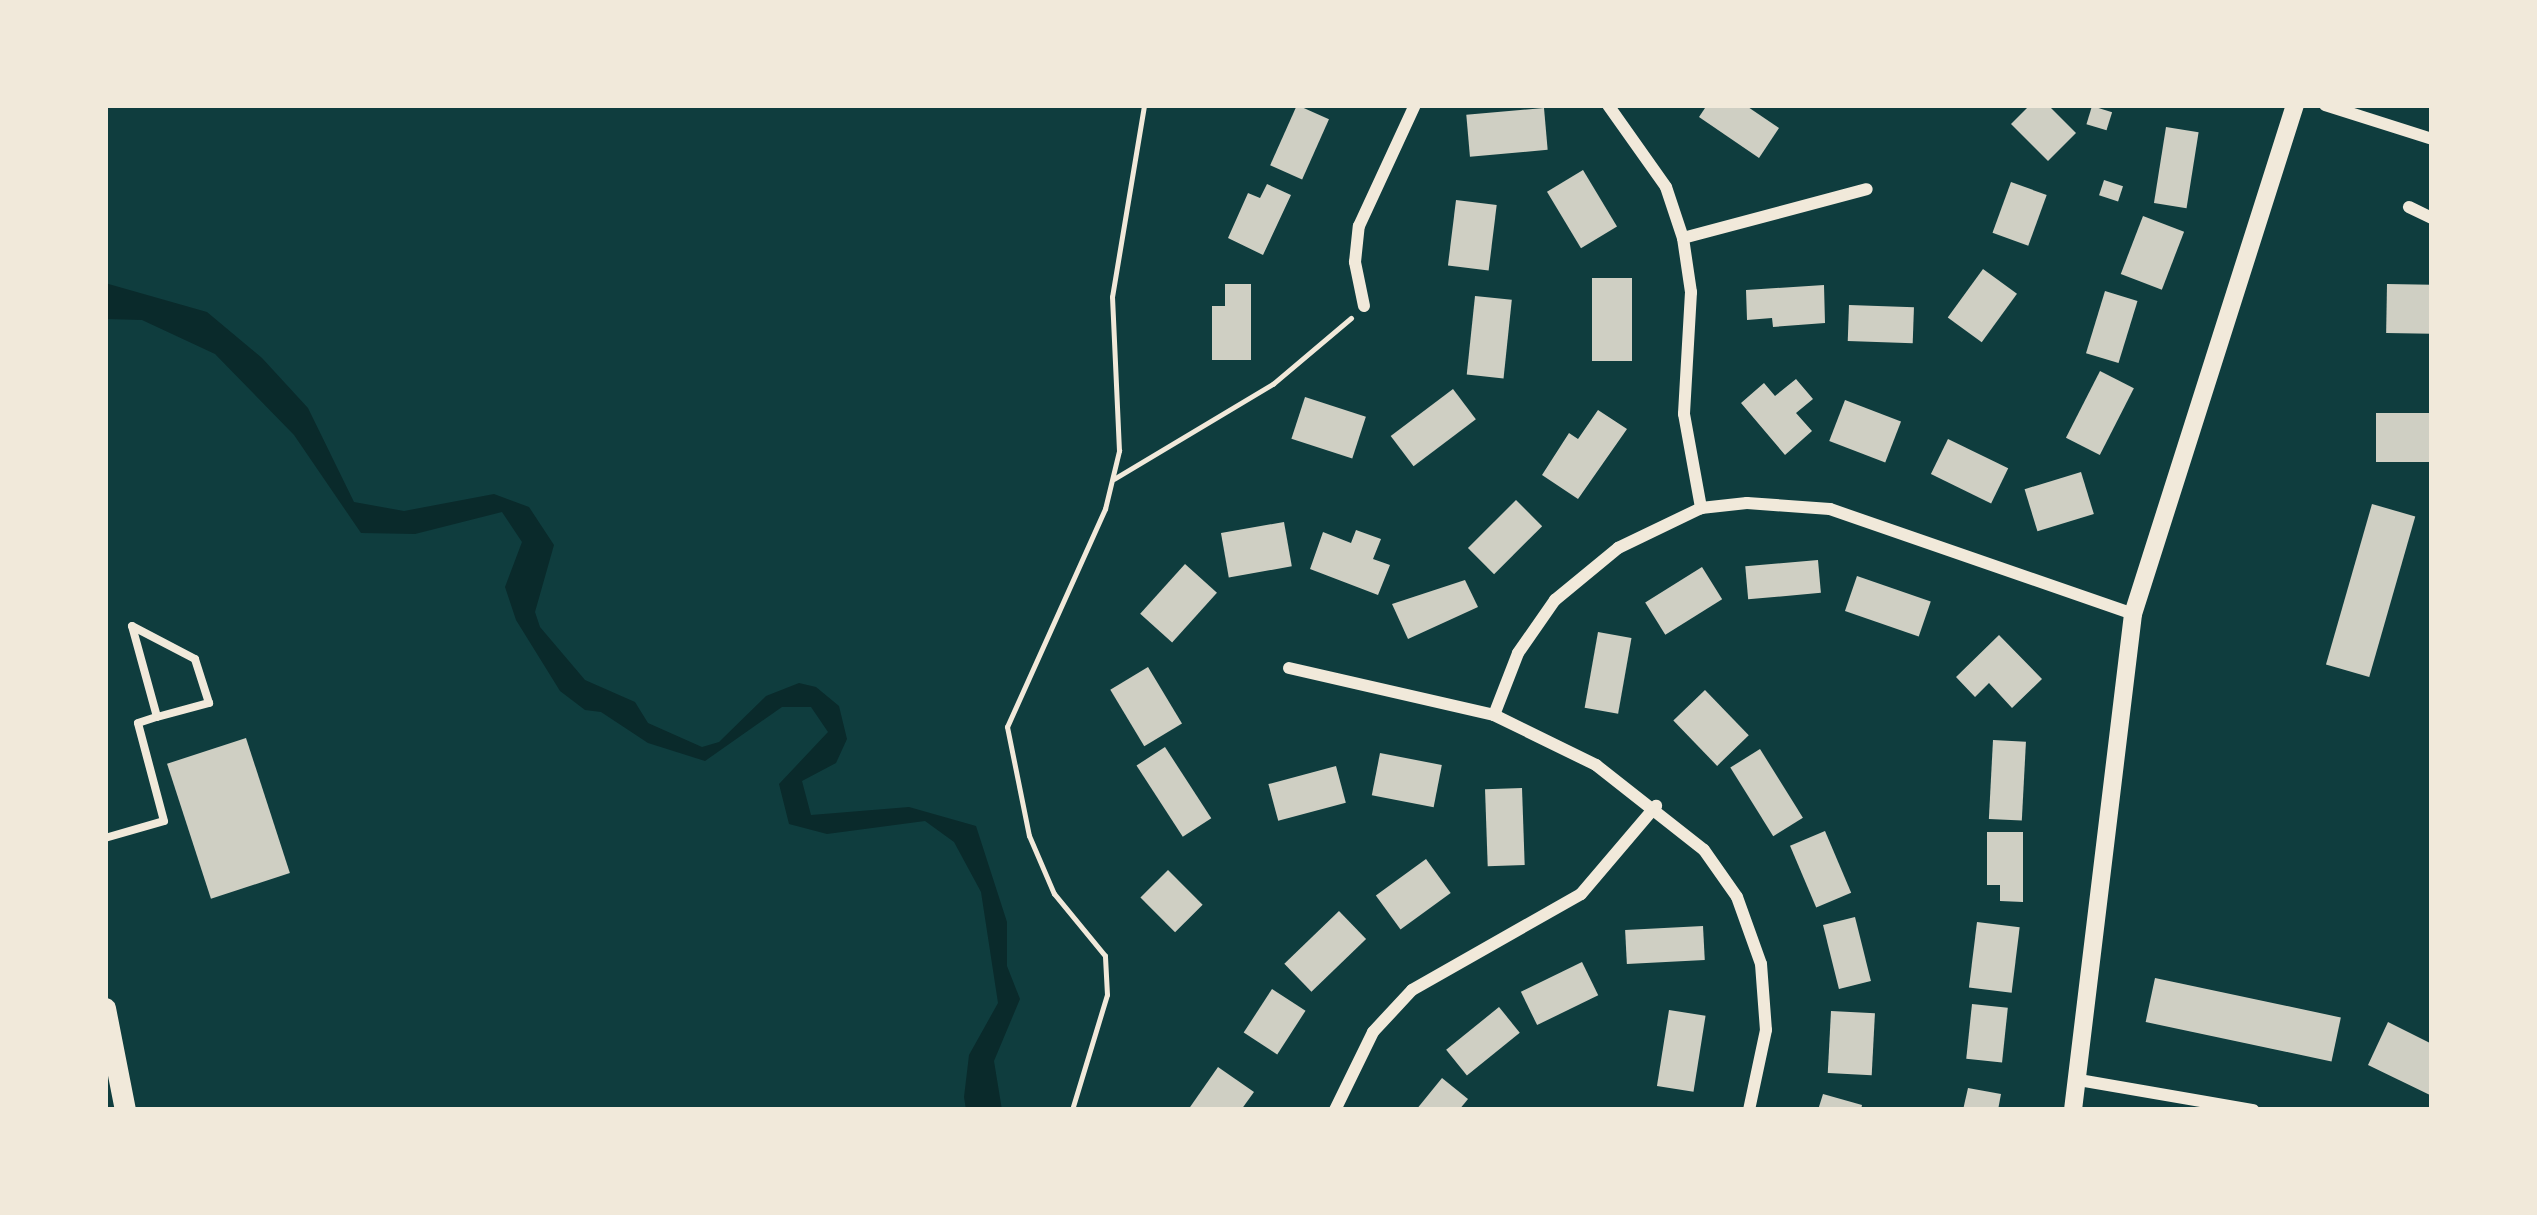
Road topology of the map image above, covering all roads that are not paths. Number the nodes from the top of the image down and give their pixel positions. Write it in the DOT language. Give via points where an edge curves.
graph roads {
  1 [pos="1415,105"];
  2 [pos="1608,105"];
  3 [pos="2295,105"];
  4 [pos="2325,105"];
  5 [pos="2432,139"];
  6 [pos="1867,189"];
  7 [pos="2409,207"];
  8 [pos="2432,218"];
  9 [pos="1684,238"];
  10 [pos="1364,306"];
  11 [pos="1701,508"];
  12 [pos="2133,614"];
  13 [pos="1289,668"];
  14 [pos="1494,715"];
  15 [pos="157,718"];
  16 [pos="1656,806"];
  17 [pos="105,838"];
  18 [pos="105,1008"];
  19 [pos="2079,1080"];
  20 [pos="125,1110"];
  21 [pos="1335,1110"];
  22 [pos="1749,1110"];
  23 [pos="2072,1110"];
  24 [pos="2253,1110"];
  1 -- 10 [label="street" via="1359,226 1355,262"];
  2 -- 9 [label="street" via="1666,187"];
  3 -- 12 [label="street"];
  4 -- 5 [label="street"];
  6 -- 9 [label="street"];
  7 -- 8 [label="street"];
  9 -- 11 [label="street" via="1691,292 1684,414"];
  11 -- 12 [label="street" via="1830,509"];
  11 -- 14 [label="street" via="1618,548 1555,601 1518,652"];
  12 -- 19 [label="street"];
  13 -- 14 [label="street"];
  14 -- 16 [label="street"];
  15 -- 15 [label="lane" via="209,703 195,659 132,626"];
  15 -- 17 [label="lane" via="138,723 164,820"];
  16 -- 21 [label="street" via="1581,894 1412,990 1373,1032"];
  16 -- 22 [label="street" via="1717,866 1752,932 1766,1030"];
  18 -- 20 [label="main road"];
  19 -- 23 [label="street"];
  19 -- 24 [label="street"];
}
